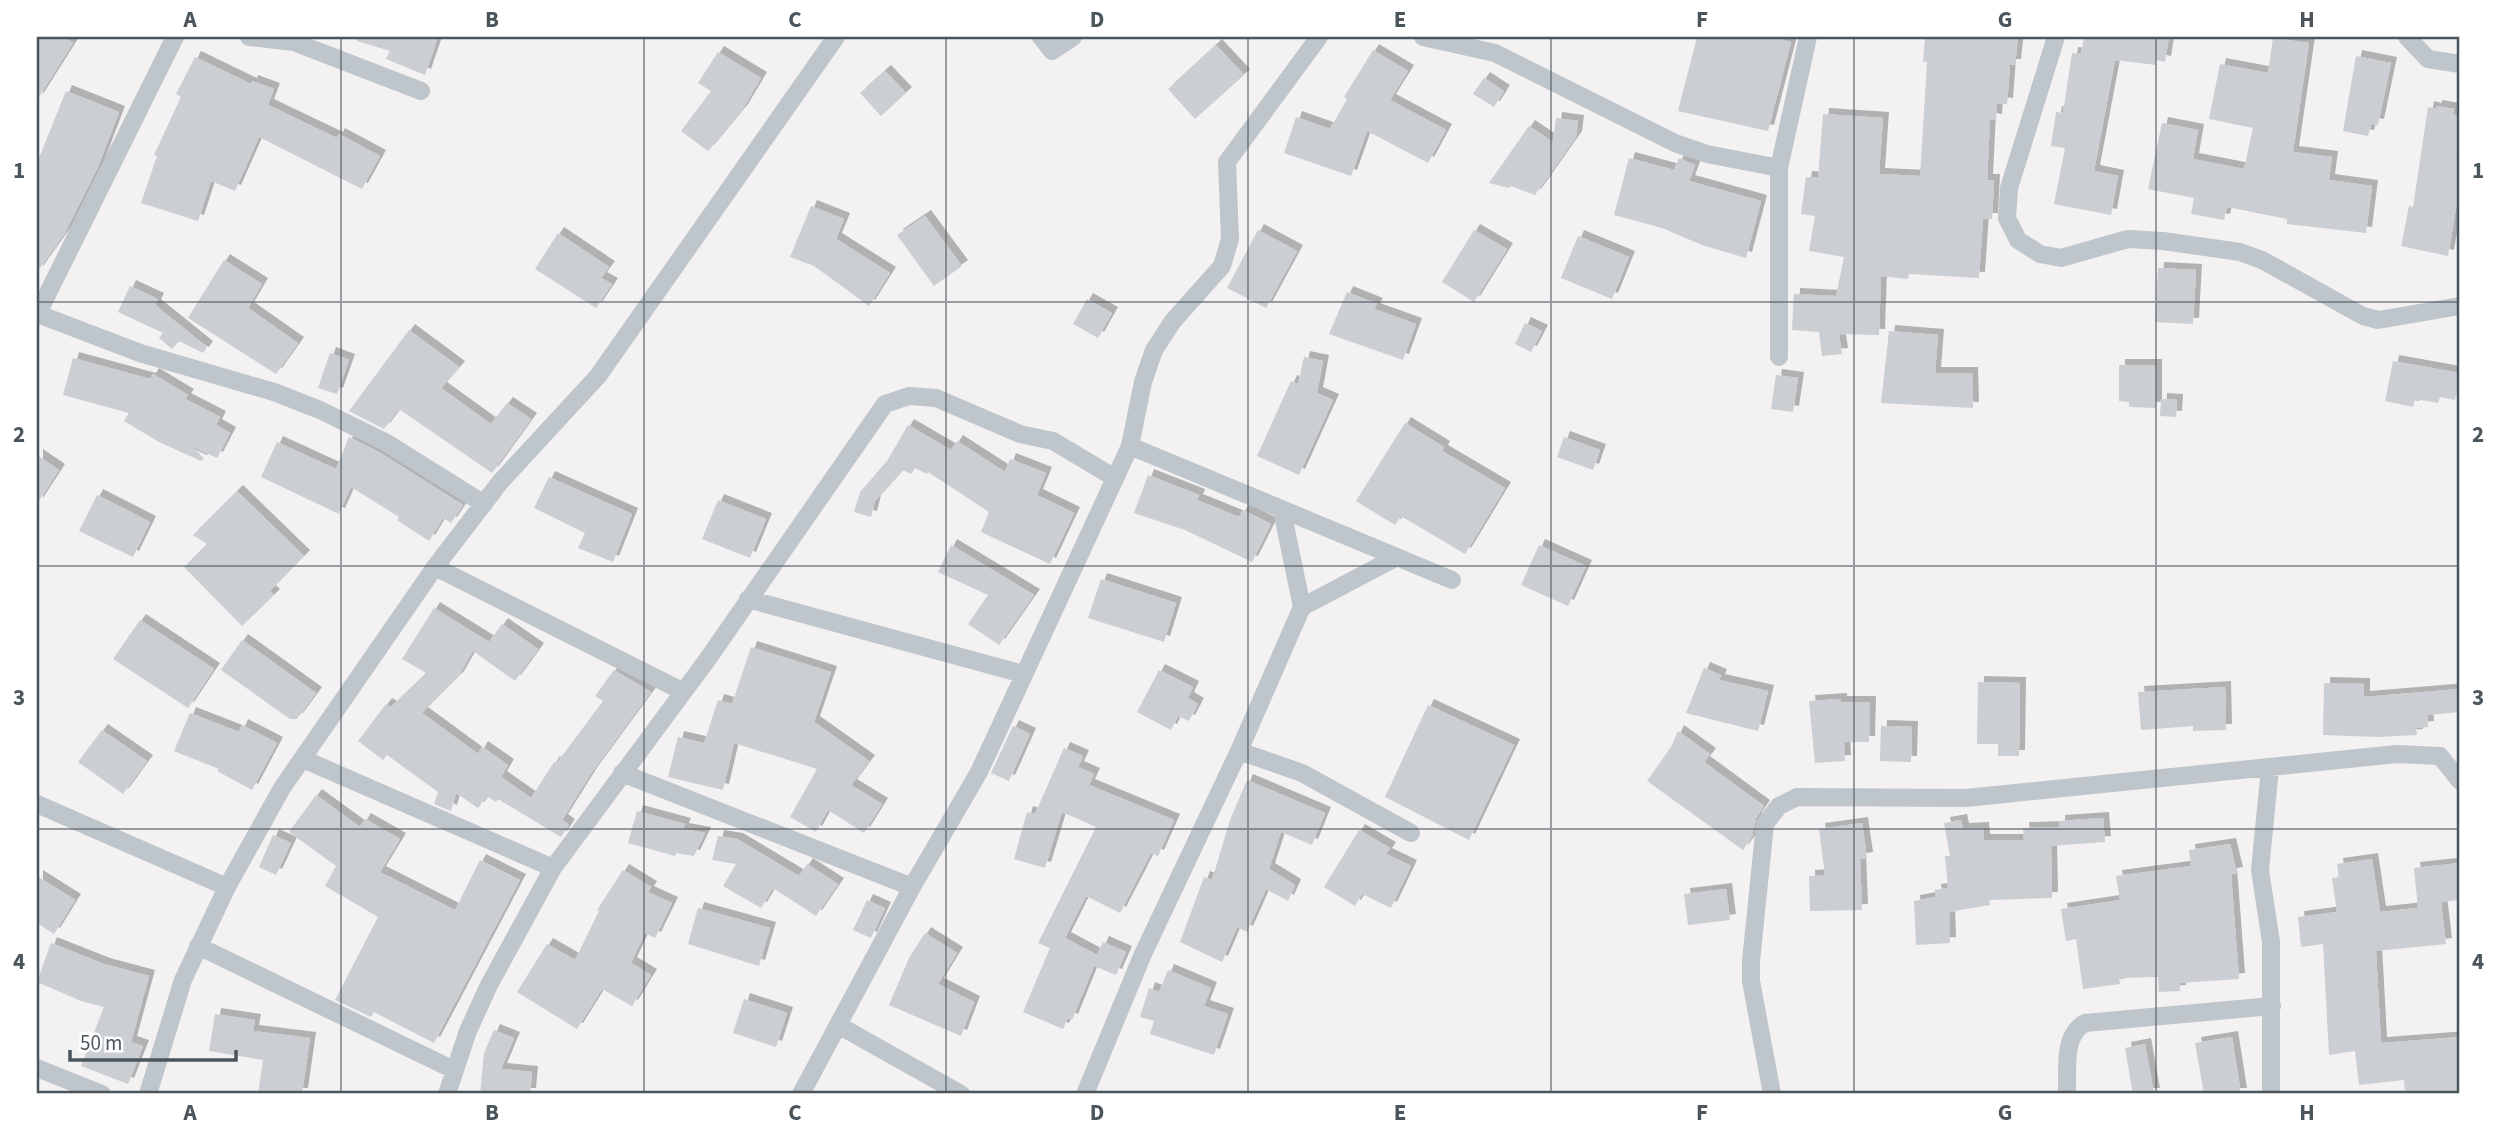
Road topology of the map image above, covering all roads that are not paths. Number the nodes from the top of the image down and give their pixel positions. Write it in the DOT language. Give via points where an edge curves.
graph roads {
  1 [pos="176,37"];
  2 [pos="249,37"];
  3 [pos="836,37"];
  4 [pos="1041,37"];
  5 [pos="1073,37"];
  6 [pos="1319,37"];
  7 [pos="1423,37"];
  8 [pos="1808,37"];
  9 [pos="2056,37"];
  10 [pos="2406,37"];
  11 [pos="2460,64"];
  12 [pos="421,91"];
  13 [pos="1779,168"];
  14 [pos="2460,306"];
  15 [pos="37,314"];
  16 [pos="1779,357"];
  17 [pos="1130,446"];
  18 [pos="1115,478"];
  19 [pos="484,504"];
  20 [pos="1282,511"];
  21 [pos="1395,558"];
  22 [pos="435,567"];
  23 [pos="1452,580"];
  24 [pos="748,599"];
  25 [pos="1302,607"];
  26 [pos="1023,674"];
  27 [pos="682,691"];
  28 [pos="1239,751"];
  29 [pos="2460,755"];
  30 [pos="2440,756"];
  31 [pos="303,759"];
  32 [pos="2270,768"];
  33 [pos="622,773"];
  34 [pos="2460,781"];
  35 [pos="37,804"];
  36 [pos="1411,833"];
  37 [pos="553,868"];
  38 [pos="227,887"];
  39 [pos="912,887"];
  40 [pos="198,946"];
  41 [pos="2272,1006"];
  42 [pos="838,1025"];
  43 [pos="37,1068"];
  44 [pos="454,1070"];
  45 [pos="102,1094"];
  46 [pos="148,1094"];
  47 [pos="447,1094"];
  48 [pos="801,1094"];
  49 [pos="961,1094"];
  50 [pos="1085,1094"];
  51 [pos="1772,1094"];
  52 [pos="2067,1094"];
  53 [pos="2271,1094"];
  1 -- 15 [label="street"];
  2 -- 12 [label="street" via="294,42"];
  3 -- 19 [label="street" via="598,376"];
  4 -- 5 [label="street" via="1052,51"];
  6 -- 17 [label="street" via="1227,162 1227,253 1222,266 1154,350"];
  7 -- 13 [label="street" via="1495,53 1675,144"];
  8 -- 13 [label="street"];
  9 -- 14 [label="street" via="2009,188 2007,218 2018,240 2040,254 2061,258 2128,239 2240,252 2378,320"];
  10 -- 11 [label="street" via="2428,59"];
  13 -- 16 [label="street"];
  15 -- 19 [label="street" via="320,410 386,442"];
  17 -- 18 [label="street"];
  17 -- 20 [label="street"];
  18 -- 24 [label="street" via="1053,441 1020,434 936,398 909,396 885,404 873,418"];
  18 -- 26 [label="street"];
  19 -- 22 [label="street"];
  20 -- 21 [label="street"];
  20 -- 25 [label="street"];
  21 -- 23 [label="street"];
  21 -- 25 [label="street"];
  22 -- 27 [label="street"];
  22 -- 31 [label="street"];
  24 -- 26 [label="street"];
  24 -- 27 [label="street"];
  25 -- 28 [label="street"];
  26 -- 39 [label="street" via="979,772"];
  27 -- 33 [label="street"];
  28 -- 36 [label="street" via="1302,774"];
  28 -- 50 [label="street" via="1143,954"];
  29 -- 30 [label="street"];
  30 -- 32 [label="street" via="2397,754"];
  30 -- 34 [label="street"];
  31 -- 37 [label="street"];
  31 -- 38 [label="street"];
  32 -- 41 [label="street" via="2260,870 2271,942"];
  32 -- 51 [label="street" via="1966,798 1797,797 1779,806 1765,824 1751,961"];
  33 -- 37 [label="street"];
  33 -- 39 [label="street"];
  35 -- 38 [label="street"];
  37 -- 44 [label="street" via="489,985"];
  38 -- 40 [label="street"];
  39 -- 42 [label="street"];
  40 -- 44 [label="street"];
  40 -- 46 [label="street" via="170,1016"];
  41 -- 52 [label="street" via="2085,1023 2070,1039"];
  41 -- 53 [label="street"];
  42 -- 48 [label="street"];
  42 -- 49 [label="street"];
  43 -- 45 [label="street"];
  44 -- 47 [label="street"];
}
